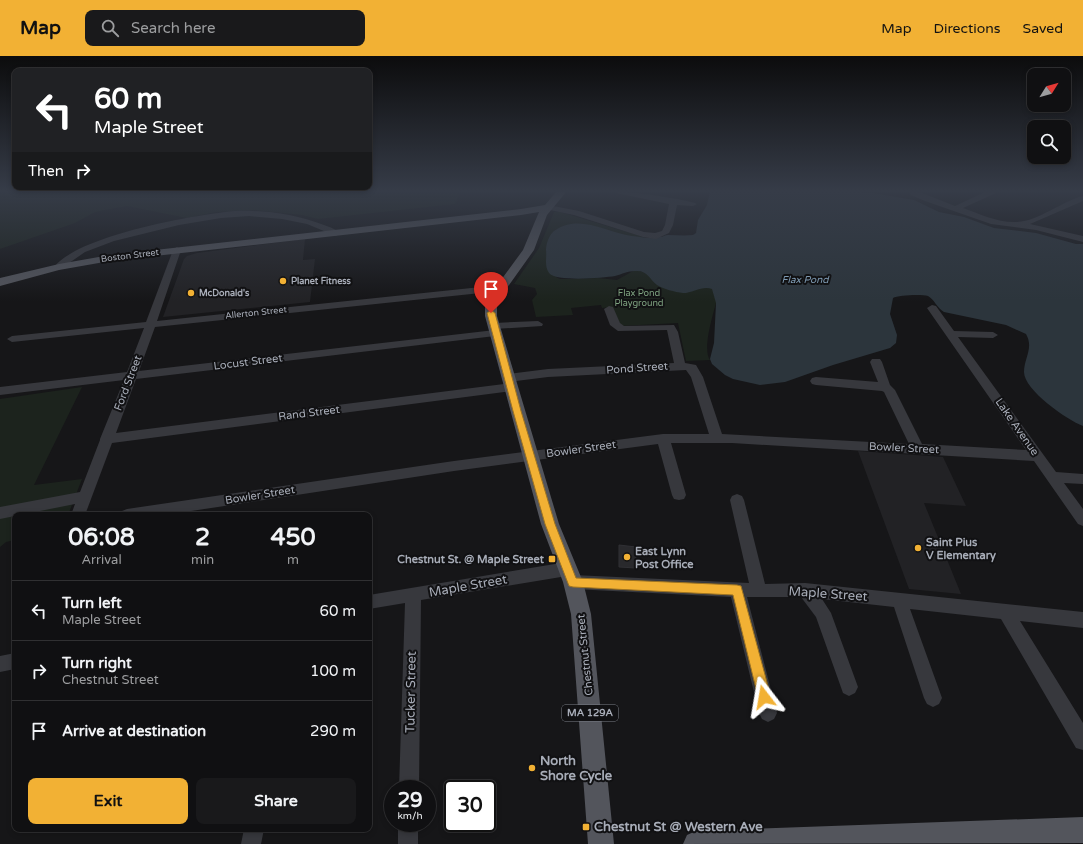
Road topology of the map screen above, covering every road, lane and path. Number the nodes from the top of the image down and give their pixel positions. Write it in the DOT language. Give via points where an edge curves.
graph roads {
  1 [pos="155,228"];
  2 [pos="325,228"];
  3 [pos="376,228"];
  4 [pos="537,228"];
  5 [pos="625,228"];
  6 [pos="668,228"];
  7 [pos="1040,228"];
  8 [pos="336,232"];
  9 [pos="1083,239"];
  10 [pos="177,250"];
  11 [pos="59,267"];
  12 [pos="0,282"];
  13 [pos="500,288"];
  14 [pos="932,308"];
  15 [pos="609,309"];
  16 [pos="150,323"];
  17 [pos="538,324"];
  18 [pos="494,330"];
  19 [pos="950,334"];
  20 [pos="993,335"];
  21 [pos="12,339"];
  22 [pos="876,362"];
  23 [pos="680,366"];
  24 [pos="131,375"];
  25 [pos="816,381"];
  26 [pos="510,383"];
  27 [pos="885,387"];
  28 [pos="0,392"];
  29 [pos="717,438"];
  30 [pos="106,439"];
  31 [pos="663,439"];
  32 [pos="918,449"];
  33 [pos="531,456"];
  34 [pos="1038,456"];
  35 [pos="1052,477"];
  36 [pos="1083,479"];
  37 [pos="679,495"];
  38 [pos="84,497"];
  39 [pos="737,500"];
  40 [pos="79,512"];
  41 [pos="148,512"];
  42 [pos="0,513"];
  43 [pos="1083,520"];
  44 [pos="570,576"];
  45 [pos="737,590"];
  46 [pos="806,590"];
  47 [pos="759,591"];
  48 [pos="414,595"];
  49 [pos="899,599"];
  50 [pos="372,602"];
  51 [pos="1006,612"];
  52 [pos="1083,620"];
  53 [pos="12,662"];
  54 [pos="0,664"];
  55 [pos="849,687"];
  56 [pos="933,698"];
  57 [pos="768,713"];
  58 [pos="1083,741"];
  59 [pos="409,780"];
  60 [pos="1083,830"];
  61 [pos="253,832"];
  62 [pos="408,832"];
  63 [pos="1018,838"];
  64 [pos="867,841"];
  65 [pos="251,844"];
  66 [pos="408,844"];
  67 [pos="601,844"];
  68 [pos="696,844"];
  1 -- 11 [label="street" via="113,239 72,255"];
  2 -- 8 [label="street"];
  3 -- 8 [label="main road, Boston Street"];
  4 -- 13 [label="main road, Chestnut Street / MA 129A" via="528,250"];
  5 -- 6 [label="street" via="656,236 665,233"];
  7 -- 9 [label="street"];
  8 -- 10 [label="main road, Boston Street"];
  10 -- 11 [label="main road, Boston Street"];
  10 -- 16 [label="street, Ford Street"];
  11 -- 12 [label="main road, Boston Street"];
  13 -- 16 [label="street, Allerton Street"];
  13 -- 18 [label="main road, Chestnut Street / MA 129A" via="491,305"];
  14 -- 19 [label="street, Lake Avenue"];
  15 -- 23 [label="street" via="615,325 622,329 670,327"];
  16 -- 21 [label="street, Allerton Street"];
  16 -- 24 [label="street, Ford Street"];
  17 -- 18 [label="street, Locust Street"];
  18 -- 24 [label="street, Locust Street"];
  18 -- 26 [label="main road, Chestnut Street / MA 129A"];
  19 -- 20 [label="street"];
  19 -- 34 [label="street, Lake Avenue"];
  22 -- 27 [label="street"];
  23 -- 26 [label="street, Pond Street" via="548,373"];
  23 -- 29 [label="street, Pond Street" via="688,366 695,372"];
  24 -- 28 [label="street, Locust Street"];
  24 -- 30 [label="street, Ford Street"];
  25 -- 27 [label="street"];
  26 -- 30 [label="street, Rand Street"];
  26 -- 33 [label="main road, Chestnut Street / MA 129A"];
  27 -- 32 [label="street" via="889,390"];
  29 -- 31 [label="street, Bowler Street"];
  29 -- 32 [label="street, Bowler Street"];
  30 -- 38 [label="street, Ford Street"];
  31 -- 33 [label="street, Bowler Street"];
  31 -- 37 [label="street"];
  32 -- 34 [label="street, Bowler Street"];
  33 -- 41 [label="street, Bowler Street"];
  33 -- 44 [label="main road, Chestnut Street / MA 129A" via="550,524"];
  34 -- 35 [label="street, Lake Avenue"];
  35 -- 36 [label="street"];
  35 -- 43 [label="street, Lake Avenue"];
  38 -- 40 [label="street, Ford Street"];
  38 -- 42 [label="street"];
  39 -- 47 [label="street"];
  44 -- 45 [label="street, Maple Street"];
  44 -- 48 [label="street, Maple Street"];
  44 -- 67 [label="main road, Chestnut Street / MA 129A" via="584,632"];
  45 -- 47 [label="street, Maple Street"];
  45 -- 57 [label="street"];
  46 -- 47 [label="street, Maple Street"];
  46 -- 49 [label="street, Maple Street"];
  46 -- 55 [label="street" via="823,612"];
  48 -- 50 [label="street, Maple Street"];
  48 -- 59 [label="street, Tucker Street"];
  49 -- 51 [label="street, Maple Street"];
  49 -- 56 [label="street"];
  51 -- 52 [label="street, Maple Street"];
  51 -- 58 [label="street"];
  53 -- 54 [label="street"];
  60 -- 63 [label="main road"];
  61 -- 65 [label="street"];
  62 -- 66 [label="street"];
  63 -- 64 [label="main road"];
  64 -- 68 [label="main road"];
}
